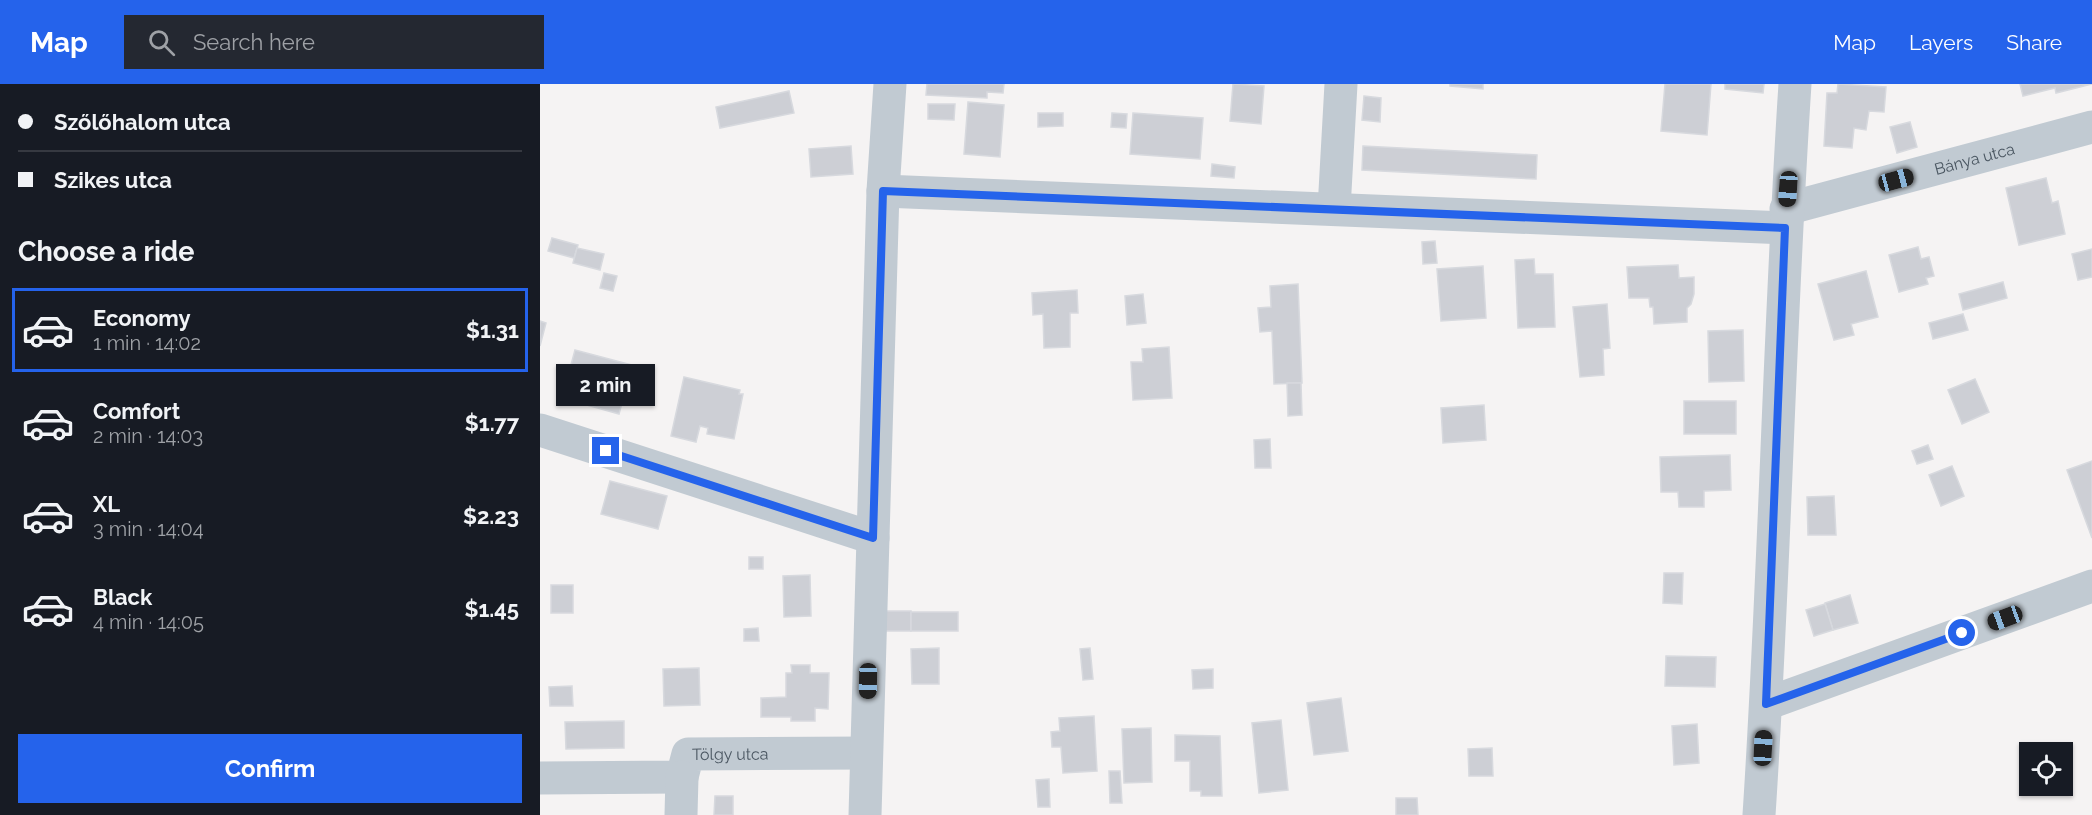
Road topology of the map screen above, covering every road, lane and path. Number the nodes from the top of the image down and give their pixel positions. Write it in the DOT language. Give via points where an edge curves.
graph roads {
  1 [pos="890,84"];
  2 [pos="1341,84"];
  3 [pos="1795,84"];
  4 [pos="2092,127"];
  5 [pos="883,191"];
  6 [pos="1334,209"];
  7 [pos="1786,219"];
  8 [pos="540,430"];
  9 [pos="873,538"];
  10 [pos="2092,586"];
  11 [pos="1766,704"];
  12 [pos="866,753"];
  13 [pos="682,777"];
  14 [pos="540,778"];
  15 [pos="681,815"];
  16 [pos="865,815"];
  17 [pos="1759,815"];
  1 -- 5 [label="street"];
  2 -- 6 [label="street"];
  3 -- 7 [label="street"];
  4 -- 7 [label="street, Bánya utca"];
  5 -- 6 [label="street, Bánya utca"];
  5 -- 9 [label="street"];
  6 -- 7 [label="street, Bánya utca"];
  7 -- 11 [label="street"];
  8 -- 9 [label="street"];
  9 -- 12 [label="street"];
  10 -- 11 [label="street"];
  11 -- 17 [label="street"];
  12 -- 13 [label="street, Tölgy utca" via="688,754"];
  12 -- 16 [label="street"];
  13 -- 14 [label="street, Tölgy utca"];
  13 -- 15 [label="street"];
}
